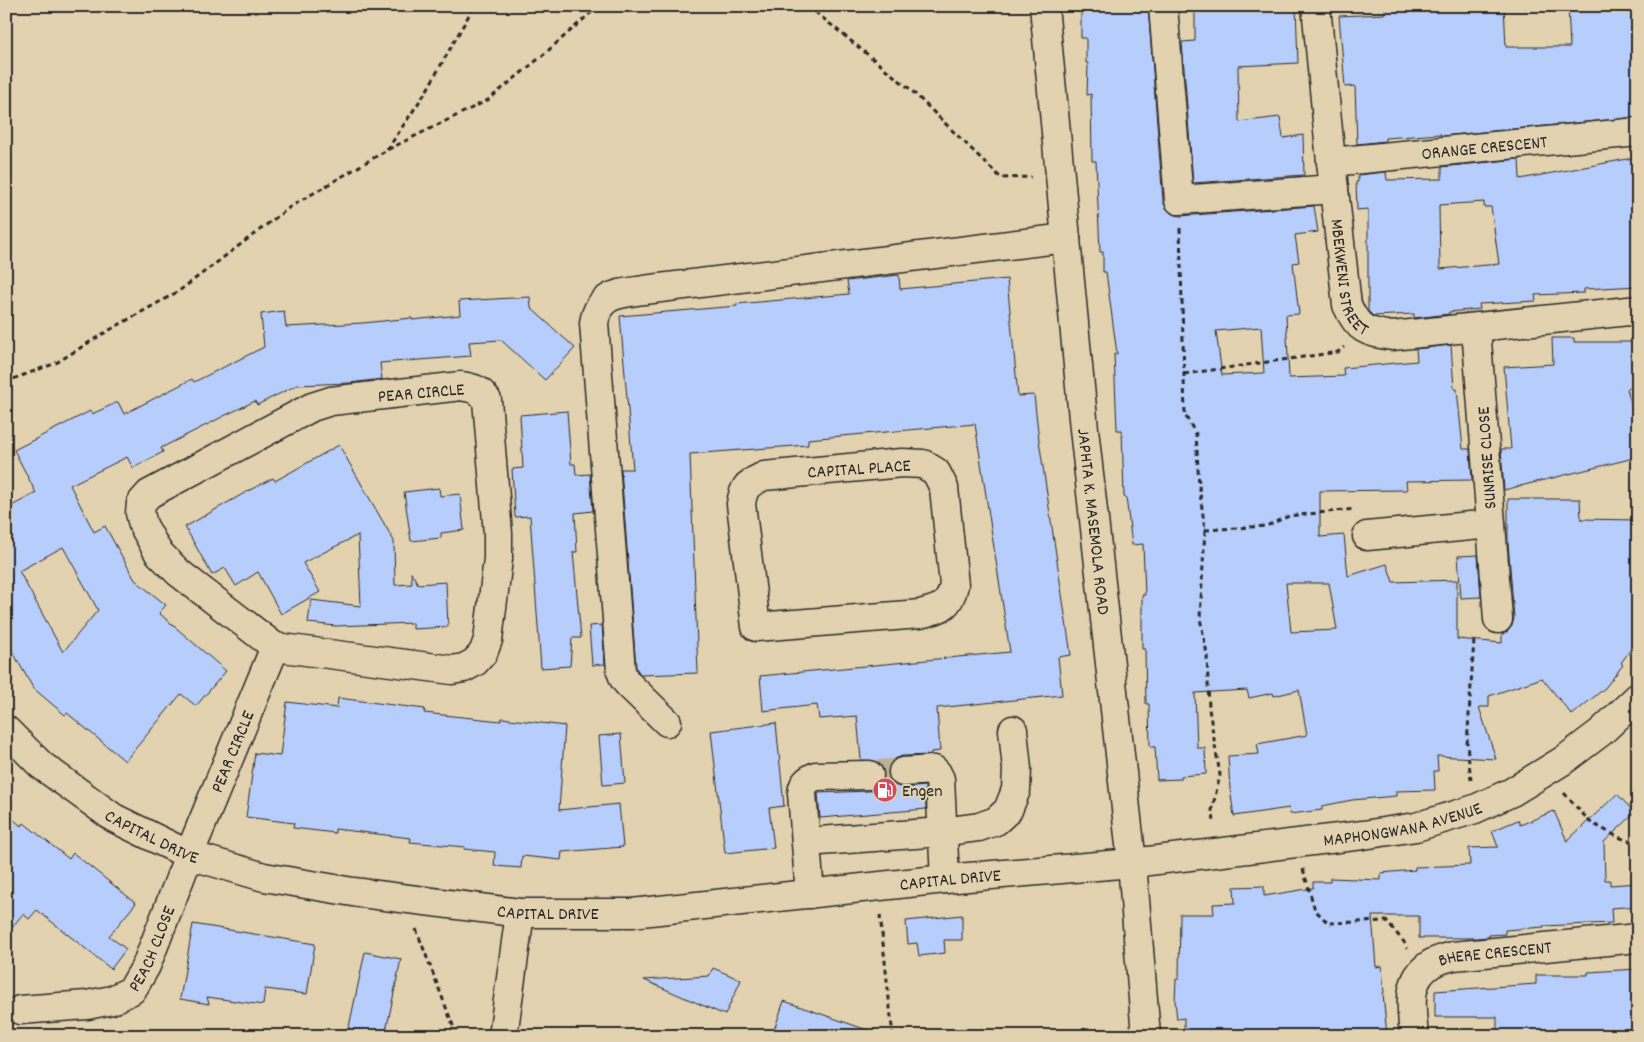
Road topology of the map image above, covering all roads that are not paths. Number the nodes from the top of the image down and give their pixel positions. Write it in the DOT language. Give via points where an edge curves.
graph roads {
  1 [pos="1044,6"];
  2 [pos="1163,6"];
  3 [pos="1316,6"];
  4 [pos="1638,132"];
  5 [pos="1332,175"];
  6 [pos="1066,238"];
  7 [pos="1638,310"];
  8 [pos="1476,328"];
  9 [pos="1491,524"];
  10 [pos="1367,536"];
  11 [pos="1498,619"];
  12 [pos="756,627"];
  13 [pos="275,647"];
  14 [pos="1638,697"];
  15 [pos="667,722"];
  16 [pos="6,730"];
  17 [pos="1013,730"];
  18 [pos="903,772"];
  19 [pos="869,775"];
  20 [pos="942,832"];
  21 [pos="806,842"];
  22 [pos="189,855"];
  23 [pos="1132,863"];
  24 [pos="945,879"];
  25 [pos="810,894"];
  26 [pos="520,913"];
  27 [pos="1638,938"];
  28 [pos="20,1010"];
  29 [pos="503,1036"];
  30 [pos="1146,1036"];
  31 [pos="1414,1036"];
  1 -- 6 [label="street, JAPHTA K. MASEMOLA ROAD"];
  2 -- 5 [label="street, ORANGE CRESCENT" via="1179,200"];
  3 -- 5 [label="street, MBEKWENI STREET"];
  4 -- 5 [label="street, ORANGE CRESCENT"];
  5 -- 8 [label="street, MBEKWENI STREET" via="1347,305 1353,319 1368,332 1392,336"];
  6 -- 15 [label="street" via="644,290 616,295 604,301 596,311 594,323 621,671 629,685"];
  6 -- 23 [label="street, JAPHTA K. MASEMOLA ROAD"];
  7 -- 8 [label="street, MBEKWENI STREET"];
  8 -- 9 [label="street, SUNRISE CLOSE"];
  9 -- 10 [label="street, SUNRISE CLOSE"];
  9 -- 11 [label="street"];
  12 -- 12 [label="street, CAPITAL PLACE" via="742,504 743,491 753,482 764,476 902,463 923,464 936,472 944,488 954,585 951,598 940,608 920,614"];
  13 -- 13 [label="street, PEAR CIRCLE" via="158,552 143,526 141,503 149,494 312,407 331,401 461,386 482,392 487,400 498,534 488,640 483,653 475,662 452,670"];
  13 -- 22 [label="street, PEAR CIRCLE"];
  14 -- 23 [label="street, MAPHONGWANA AVENUE" via="1601,732 1546,772 1475,809 1416,827"];
  16 -- 22 [label="street, CAPITAL DRIVE" via="41,765 114,818"];
  17 -- 20 [label="street" via="1016,790 1008,810 996,821 979,827"];
  18 -- 20 [label="street" via="934,770 937,773"];
  19 -- 21 [label="street" via="808,779 802,793"];
  20 -- 21 [label="street"];
  20 -- 24 [label="street"];
  21 -- 25 [label="street"];
  22 -- 26 [label="street, CAPITAL DRIVE" via="264,877"];
  22 -- 28 [label="street, PEACH CLOSE" via="146,966 132,990 112,1000 87,1005"];
  23 -- 24 [label="street, CAPITAL DRIVE"];
  23 -- 30 [label="street, JAPHTA K. MASEMOLA ROAD"];
  24 -- 25 [label="street, CAPITAL DRIVE"];
  25 -- 26 [label="street, CAPITAL DRIVE" via="632,913"];
  26 -- 29 [label="street"];
  27 -- 31 [label="street, BHERE CRESCENT" via="1453,956 1432,963 1419,974 1412,990"];
}
